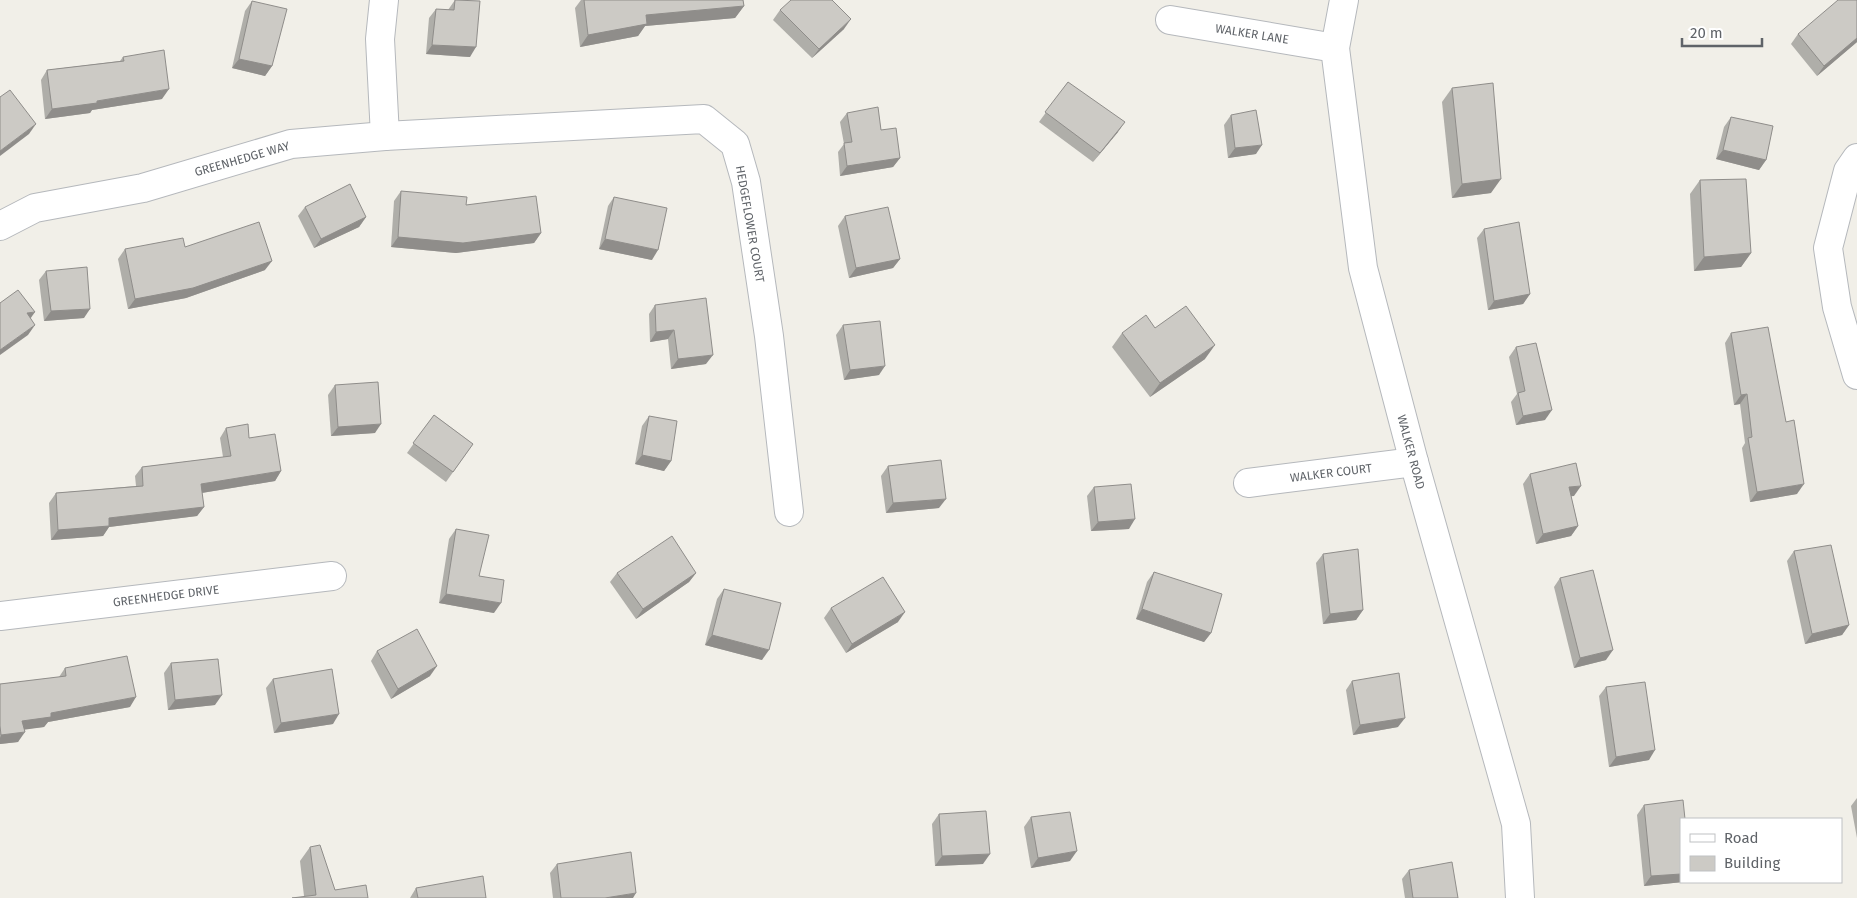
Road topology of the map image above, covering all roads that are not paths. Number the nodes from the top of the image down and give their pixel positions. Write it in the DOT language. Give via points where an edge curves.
graph roads {
  1 [pos="384,0"];
  2 [pos="1344,0"];
  3 [pos="1170,20"];
  4 [pos="1335,48"];
  5 [pos="385,136"];
  6 [pos="1857,158"];
  7 [pos="0,226"];
  8 [pos="1857,375"];
  9 [pos="1414,462"];
  10 [pos="1248,483"];
  11 [pos="789,512"];
  12 [pos="332,576"];
  13 [pos="0,616"];
  14 [pos="1520,898"];
  1 -- 5 [label="street" via="380,39"];
  2 -- 4 [label="street, WALKER ROAD"];
  3 -- 4 [label="street, WALKER LANE"];
  4 -- 9 [label="street, WALKER ROAD" via="1363,268"];
  5 -- 7 [label="street, GREENHEDGE WAY" via="291,144 143,188 34,208"];
  5 -- 11 [label="street, HEDGEFLOWER COURT" via="704,119 735,144 746,182"];
  6 -- 8 [label="street" via="1848,171 1828,248 1837,307"];
  9 -- 10 [label="street, WALKER COURT"];
  9 -- 14 [label="street, WALKER ROAD" via="1516,824"];
  12 -- 13 [label="street, GREENHEDGE DRIVE"];
}
